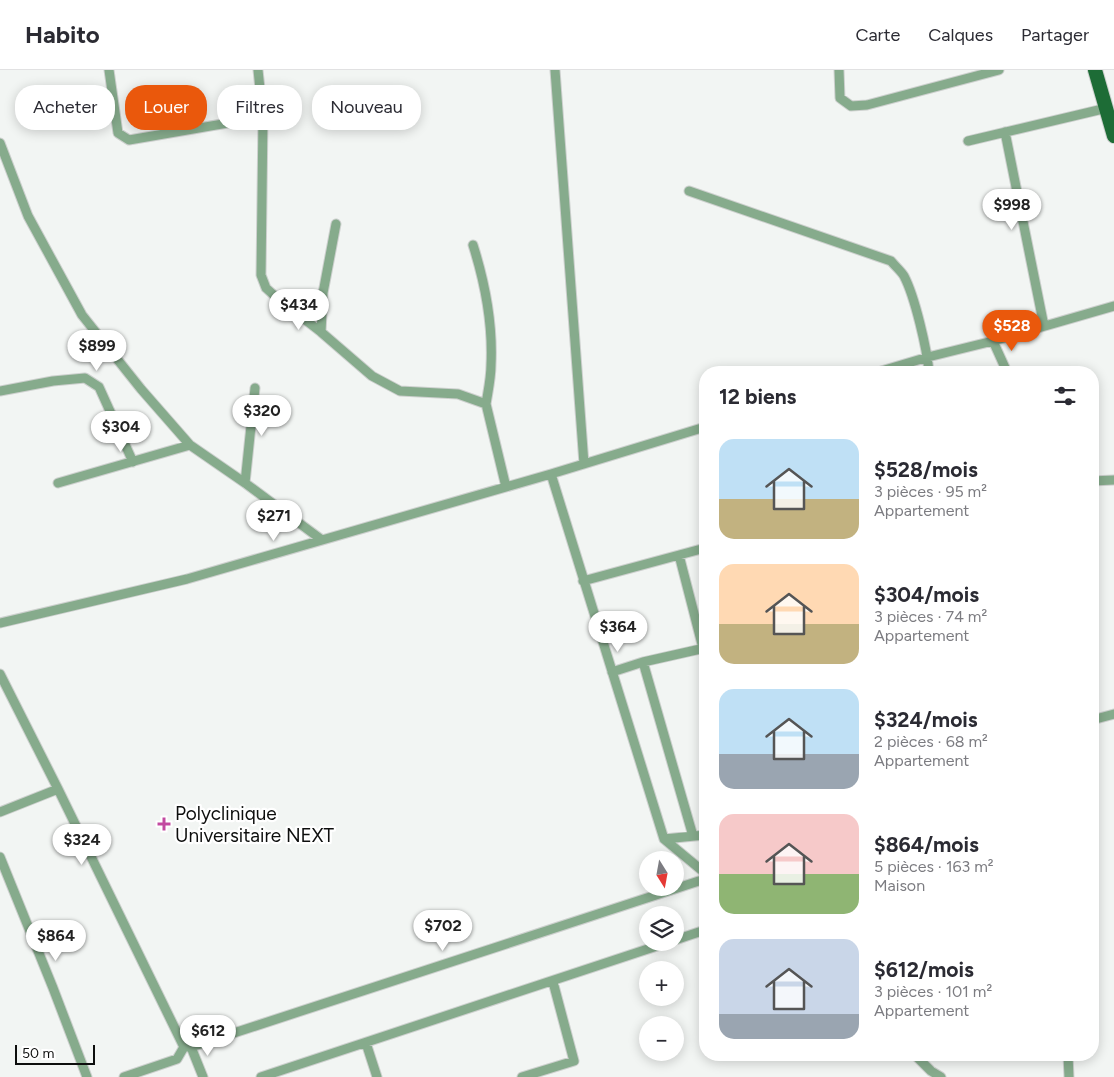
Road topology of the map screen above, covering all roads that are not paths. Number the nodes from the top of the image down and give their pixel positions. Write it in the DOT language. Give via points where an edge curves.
graph roads {
  1 [pos="109,70"];
  2 [pos="258,70"];
  3 [pos="555,70"];
  4 [pos="839,70"];
  5 [pos="999,70"];
  6 [pos="1095,70"];
  7 [pos="259,85"];
  8 [pos="1107,108"];
  9 [pos="217,125"];
  10 [pos="262,130"];
  11 [pos="1005,132"];
  12 [pos="1114,136"];
  13 [pos="968,140"];
  14 [pos="0,143"];
  15 [pos="689,191"];
  16 [pos="336,224"];
  17 [pos="473,245"];
  18 [pos="1114,306"];
  19 [pos="1044,326"];
  20 [pos="321,332"];
  21 [pos="994,341"];
  22 [pos="928,357"];
  23 [pos="898,366"];
  24 [pos="929,366"];
  25 [pos="1004,366"];
  26 [pos="255,388"];
  27 [pos="0,391"];
  28 [pos="486,404"];
  29 [pos="699,429"];
  30 [pos="190,445"];
  31 [pos="133,462"];
  32 [pos="584,464"];
  33 [pos="551,474"];
  34 [pos="1114,480"];
  35 [pos="1099,481"];
  36 [pos="58,483"];
  37 [pos="246,483"];
  38 [pos="506,487"];
  39 [pos="322,540"];
  40 [pos="699,550"];
  41 [pos="679,555"];
  42 [pos="584,581"];
  43 [pos="0,623"];
  44 [pos="699,632"];
  45 [pos="699,652"];
  46 [pos="643,662"];
  47 [pos="612,672"];
  48 [pos="0,674"];
  49 [pos="1114,714"];
  50 [pos="1099,718"];
  51 [pos="58,789"];
  52 [pos="0,812"];
  53 [pos="693,836"];
  54 [pos="699,836"];
  55 [pos="664,839"];
  56 [pos="0,857"];
  57 [pos="699,868"];
  58 [pos="699,881"];
  59 [pos="699,932"];
  60 [pos="684,937"];
  61 [pos="643,951"];
  62 [pos="553,982"];
  63 [pos="366,1043"];
  64 [pos="187,1047"];
  65 [pos="920,1061"];
  66 [pos="1068,1061"];
  67 [pos="932,1074"];
  68 [pos="87,1077"];
  69 [pos="124,1077"];
  70 [pos="203,1077"];
  71 [pos="262,1077"];
  72 [pos="377,1077"];
  73 [pos="522,1077"];
  74 [pos="941,1077"];
  75 [pos="1069,1077"];
  1 -- 9 [label="street" via="118,133 129,140"];
  2 -- 7 [label="street"];
  3 -- 32 [label="street"];
  4 -- 5 [label="street" via="840,98 850,106 867,105"];
  6 -- 8 [label="main road"];
  8 -- 11 [label="street"];
  8 -- 12 [label="main road"];
  10 -- 20 [label="street" via="261,275 266,288"];
  11 -- 13 [label="street"];
  11 -- 19 [label="street"];
  14 -- 30 [label="street" via="28,216 82,315"];
  15 -- 22 [label="street" via="891,261 904,276"];
  16 -- 20 [label="street" via="323,293"];
  17 -- 28 [label="street" via="490,326 491,366"];
  18 -- 19 [label="street"];
  19 -- 21 [label="street"];
  20 -- 28 [label="street" via="372,376 400,391 458,394"];
  21 -- 22 [label="street"];
  21 -- 25 [label="street"];
  22 -- 23 [label="street"];
  22 -- 24 [label="street"];
  26 -- 37 [label="street"];
  27 -- 31 [label="street" via="85,378 99,387"];
  28 -- 38 [label="street"];
  29 -- 32 [label="street"];
  30 -- 31 [label="street"];
  30 -- 37 [label="street"];
  31 -- 36 [label="street"];
  32 -- 33 [label="street"];
  33 -- 38 [label="street"];
  33 -- 42 [label="street"];
  34 -- 35 [label="street"];
  37 -- 39 [label="street"];
  38 -- 39 [label="street"];
  39 -- 43 [label="street" via="187,579"];
  40 -- 41 [label="street"];
  41 -- 42 [label="street"];
  41 -- 44 [label="street"];
  42 -- 47 [label="street"];
  45 -- 46 [label="street"];
  46 -- 47 [label="street"];
  46 -- 53 [label="street"];
  47 -- 55 [label="street"];
  48 -- 51 [label="street"];
  49 -- 50 [label="street"];
  51 -- 52 [label="street"];
  51 -- 64 [label="street"];
  53 -- 54 [label="street"];
  53 -- 55 [label="street"];
  55 -- 57 [label="street"];
  56 -- 68 [label="street"];
  58 -- 64 [label="street"];
  59 -- 60 [label="street"];
  61 -- 62 [label="street"];
  62 -- 63 [label="street"];
  62 -- 73 [label="street" via="574,1061"];
  63 -- 71 [label="street"];
  63 -- 72 [label="street"];
  64 -- 69 [label="street" via="177,1060"];
  64 -- 70 [label="street"];
  65 -- 67 [label="street"];
  66 -- 75 [label="street"];
  67 -- 74 [label="street"];
}
